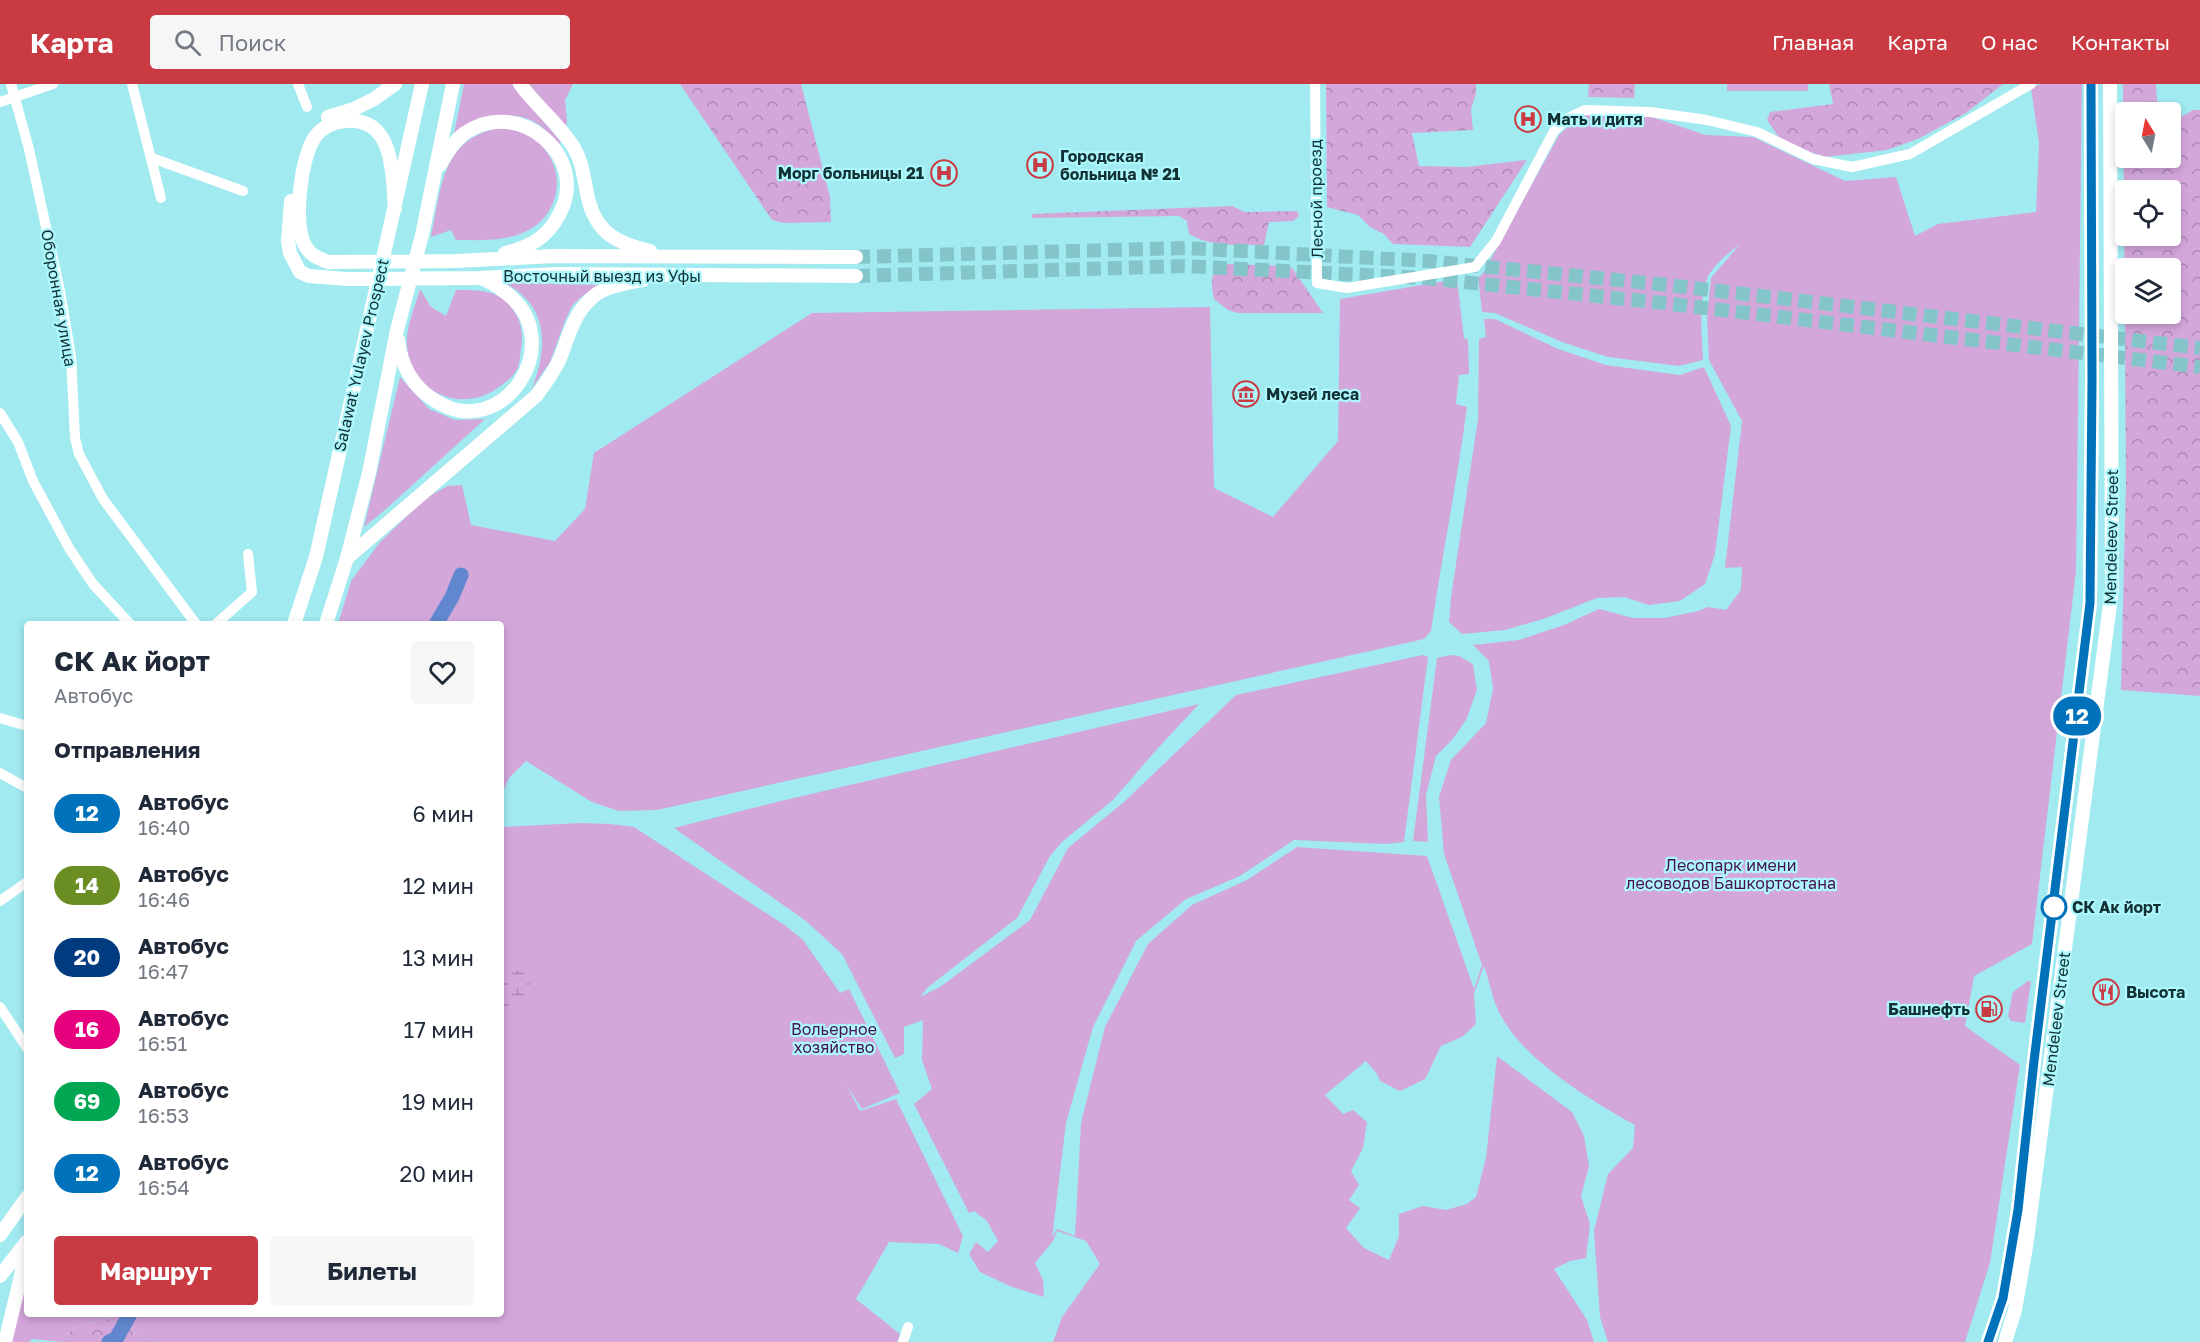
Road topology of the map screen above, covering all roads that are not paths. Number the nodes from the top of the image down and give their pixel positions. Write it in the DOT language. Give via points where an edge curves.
graph roads {
  1 [pos="11,84"];
  2 [pos="53,84"];
  3 [pos="132,84"];
  4 [pos="298,84"];
  5 [pos="395,84"];
  6 [pos="422,84"];
  7 [pos="453,84"];
  8 [pos="520,84"];
  9 [pos="1315,84"];
  10 [pos="2031,84"];
  11 [pos="2091,84"];
  12 [pos="2110,84"];
  13 [pos="15,96"];
  14 [pos="0,102"];
  15 [pos="307,107"];
  16 [pos="152,158"];
  17 [pos="433,177"];
  18 [pos="243,191"];
  19 [pos="161,198"];
  20 [pos="395,208"];
  21 [pos="666,256"];
  22 [pos="856,257"];
  23 [pos="475,260"];
  24 [pos="665,275"];
  25 [pos="856,276"];
  26 [pos="479,278"];
  27 [pos="397,330"];
  28 [pos="0,413"];
  29 [pos="248,554"];
  30 [pos="347,558"];
  31 [pos="127,621"];
  32 [pos="194,621"];
  33 [pos="219,621"];
  34 [pos="295,621"];
  35 [pos="328,621"];
  36 [pos="0,718"];
  37 [pos="24,725"];
  38 [pos="0,773"];
  39 [pos="24,786"];
  40 [pos="24,884"];
  41 [pos="0,901"];
  42 [pos="0,1007"];
  43 [pos="24,1043"];
  44 [pos="24,1201"];
  45 [pos="0,1234"];
  46 [pos="24,1244"];
  47 [pos="24,1255"];
  48 [pos="0,1276"];
  49 [pos="908,1328"];
  50 [pos="5,1342"];
  51 [pos="903,1342"];
  52 [pos="1988,1342"];
  53 [pos="2006,1342"];
  1 -- 13 [label="street, Оборонная улица"];
  2 -- 13 [label="street"];
  3 -- 16 [label="street"];
  4 -- 15 [label="street"];
  5 -- 26 [label="main road, Восточный выезд из Уфы" via="374,99 320,121 309,132 299,149 289,214 290,254 300,272 309,276"];
  6 -- 20 [label="main road, Salawat Yulayev Prospect"];
  7 -- 17 [label="main road, Salawat Yulayev Prospect"];
  8 -- 21 [label="main road" via="574,147 589,202 606,233 627,246"];
  9 -- 10 [label="street, Лесной проезд" via="1317,283 1347,288 1475,267 1496,242 1554,131 1585,110 1650,112 1707,120 1757,132 1813,159 1852,167 1910,154"];
  11 -- 52 [label="main road, Mendeleev Street" via="2090,603 2018,1210 2003,1298"];
  12 -- 53 [label="main road, Mendeleev Street" via="2112,589 2026,1247"];
  13 -- 14 [label="street"];
  13 -- 32 [label="street, Оборонная улица" via="60,291 71,356 79,454 103,499"];
  16 -- 18 [label="street"];
  16 -- 19 [label="street"];
  17 -- 23 [label="main road" via="456,141 472,129 491,123 516,124 538,132 560,158 567,189 553,227 540,240 523,248"];
  17 -- 27 [label="main road, Salawat Yulayev Prospect"];
  20 -- 23 [label="main road, Восточный выезд из Уфы" via="388,148 374,128 352,121 339,122 316,135 307,150 297,213 305,246 313,256 328,262 350,263"];
  20 -- 34 [label="main road, Salawat Yulayev Prospect" via="316,557"];
  21 -- 22 [label="main road, Восточный выезд из Уфы"];
  21 -- 23 [label="main road, Восточный выезд из Уфы"];
  24 -- 25 [label="main road, Восточный выезд из Уфы"];
  24 -- 26 [label="main road, Восточный выезд из Уфы"];
  24 -- 30 [label="main road" via="599,293 578,313 560,358 536,396"];
  26 -- 27 [label="main road" via="515,301 523,311 532,340 526,372 510,395 495,405 481,411 461,411 442,406 420,391 399,352"];
  27 -- 30 [label="main road, Salawat Yulayev Prospect" via="369,473"];
  28 -- 31 [label="street" via="69,548 93,584"];
  29 -- 33 [label="street" via="252,592"];
  30 -- 35 [label="main road, Salawat Yulayev Prospect"];
  36 -- 37 [label="street"];
  38 -- 39 [label="street"];
  40 -- 41 [label="street"];
  42 -- 43 [label="street"];
  44 -- 45 [label="main road"];
  46 -- 48 [label="main road"];
  47 -- 50 [label="main road"];
  49 -- 51 [label="street"];
}
